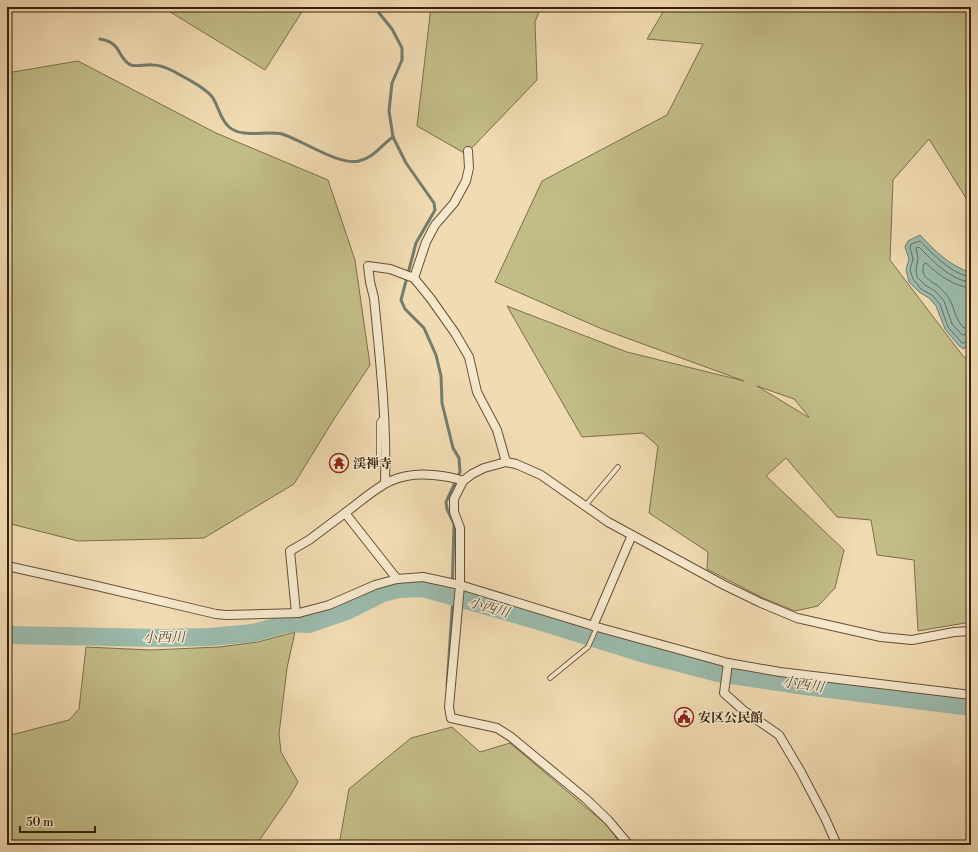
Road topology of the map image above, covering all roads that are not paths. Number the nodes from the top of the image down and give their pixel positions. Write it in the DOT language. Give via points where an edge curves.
graph roads {
  1 [pos="468,151"];
  2 [pos="414,278"];
  3 [pos="385,415"];
  4 [pos="379,459"];
  5 [pos="506,462"];
  6 [pos="618,467"];
  7 [pos="463,481"];
  8 [pos="385,483"];
  9 [pos="585,506"];
  10 [pos="345,513"];
  11 [pos="632,535"];
  12 [pos="7,566"];
  13 [pos="397,579"];
  14 [pos="460,585"];
  15 [pos="296,613"];
  16 [pos="595,627"];
  17 [pos="971,631"];
  18 [pos="728,663"];
  19 [pos="550,678"];
  20 [pos="971,695"];
  21 [pos="629,845"];
  22 [pos="837,845"];
  1 -- 2 [label="street" via="469,168 466,181 454,203 429,236"];
  2 -- 3 [label="street" via="390,269 368,266 374,298"];
  2 -- 5 [label="street" via="455,333 469,357 478,392 497,430"];
  3 -- 4 [label="lane" via="379,422"];
  3 -- 8 [label="street"];
  5 -- 7 [label="street" via="484,468"];
  5 -- 9 [label="street" via="541,475"];
  6 -- 9 [label="lane"];
  7 -- 8 [label="street" via="453,477 412,474"];
  7 -- 14 [label="street" via="454,499 454,512 460,528"];
  8 -- 10 [label="street"];
  9 -- 11 [label="street"];
  10 -- 13 [label="street"];
  10 -- 15 [label="street" via="290,551"];
  11 -- 16 [label="street"];
  11 -- 17 [label="street" via="724,585 797,618 881,637 912,640"];
  12 -- 15 [label="street" via="216,614"];
  13 -- 14 [label="street" via="423,577"];
  13 -- 15 [label="street" via="375,585 329,606"];
  14 -- 16 [label="street"];
  14 -- 21 [label="street" via="449,707 451,718 497,728 586,799"];
  16 -- 18 [label="street"];
  16 -- 19 [label="lane" via="588,647"];
  18 -- 20 [label="street" via="780,672"];
  18 -- 22 [label="street" via="724,693 779,735 801,772"];
}
